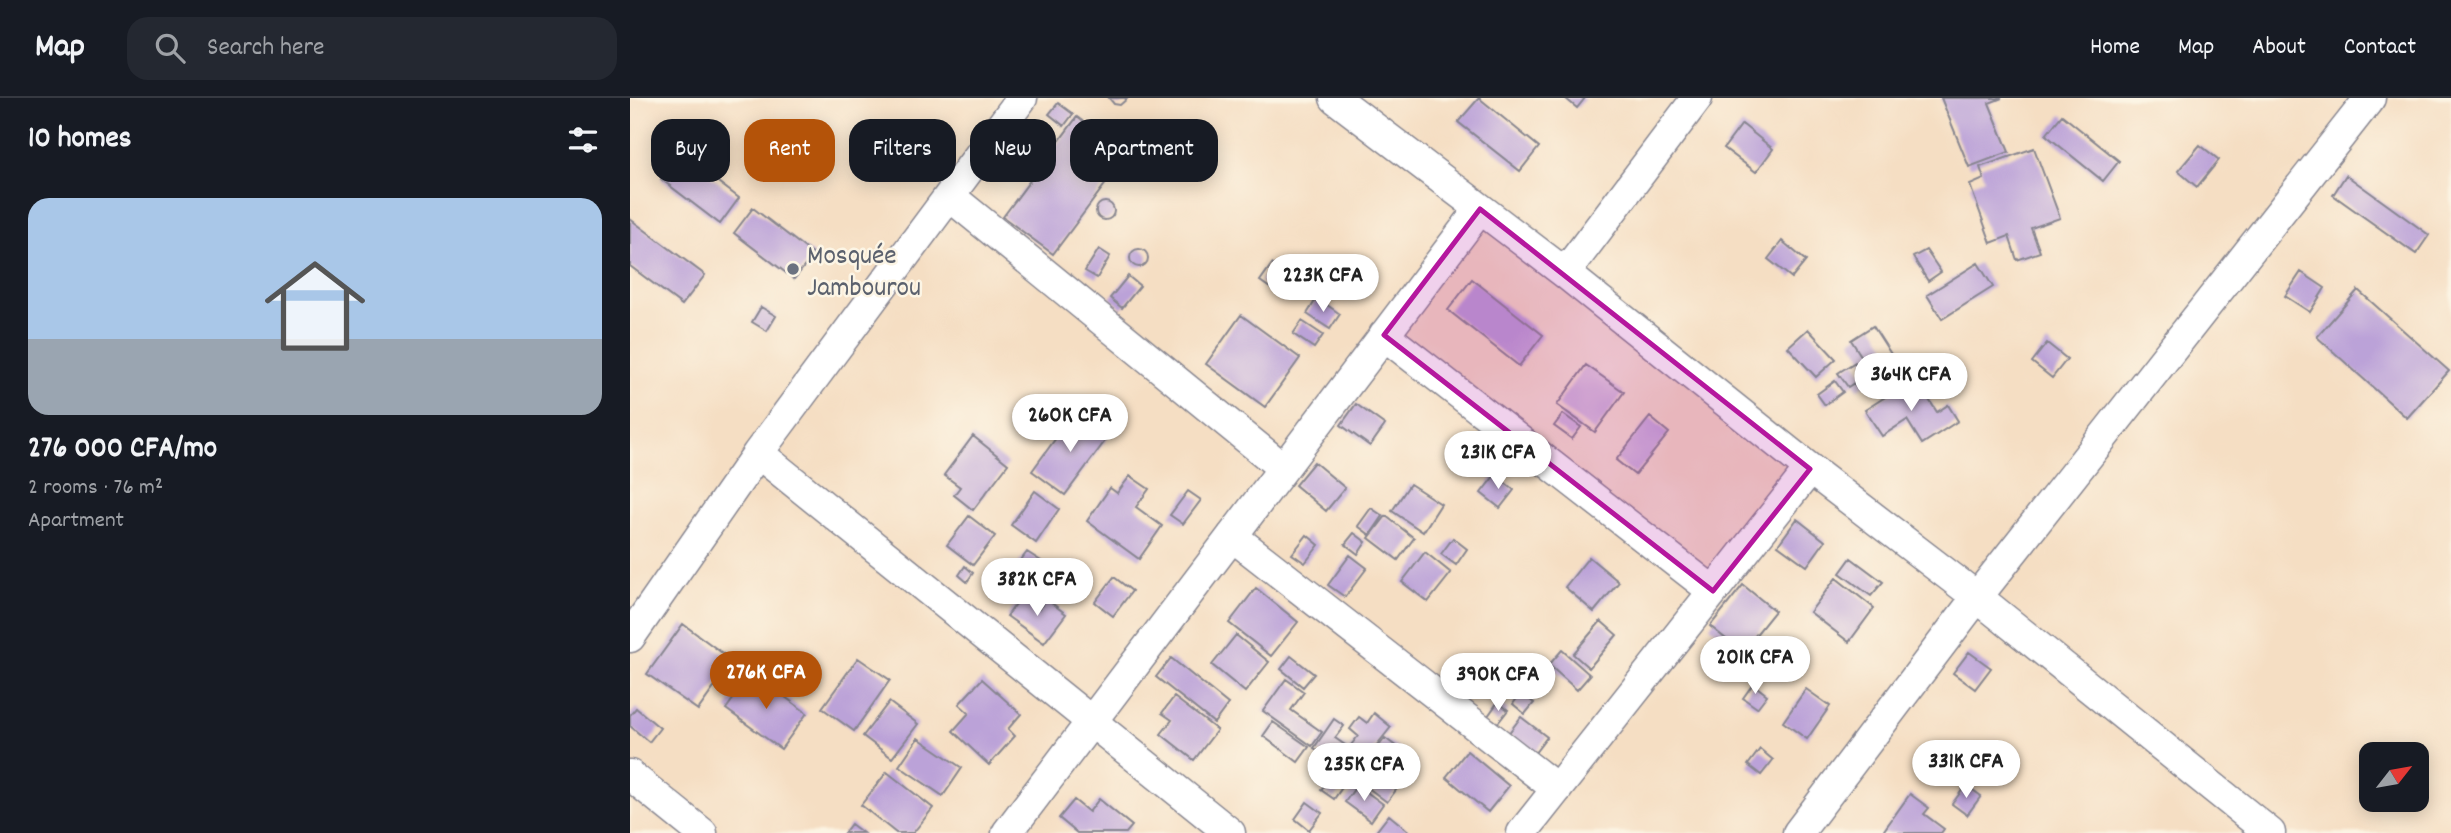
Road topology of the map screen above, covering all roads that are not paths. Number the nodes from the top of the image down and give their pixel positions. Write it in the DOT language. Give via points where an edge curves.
graph roads {
  1 [pos="1022,98"];
  2 [pos="1335,98"];
  3 [pos="1698,98"];
  4 [pos="2370,98"];
  5 [pos="951,197"];
  6 [pos="1480,209"];
  7 [pos="1565,272"];
  8 [pos="1384,335"];
  9 [pos="758,453"];
  10 [pos="1283,468"];
  11 [pos="1810,470"];
  12 [pos="1232,536"];
  13 [pos="1713,591"];
  14 [pos="1976,597"];
  15 [pos="630,637"];
  16 [pos="1091,721"];
  17 [pos="630,775"];
  18 [pos="1557,789"];
  19 [pos="702,833"];
  20 [pos="1007,833"];
  21 [pos="1230,833"];
  22 [pos="1522,833"];
  23 [pos="1798,833"];
  24 [pos="2270,833"];
  1 -- 5 [label="street"];
  2 -- 6 [label="street"];
  3 -- 7 [label="street"];
  4 -- 14 [label="street"];
  5 -- 9 [label="street"];
  5 -- 10 [label="street"];
  6 -- 7 [label="street"];
  6 -- 8 [label="street"];
  7 -- 11 [label="street"];
  8 -- 10 [label="street"];
  8 -- 13 [label="street"];
  9 -- 15 [label="street"];
  9 -- 16 [label="street"];
  10 -- 12 [label="street"];
  11 -- 13 [label="street"];
  11 -- 14 [label="street"];
  12 -- 16 [label="street"];
  12 -- 18 [label="street"];
  13 -- 18 [label="street"];
  14 -- 23 [label="street"];
  14 -- 24 [label="street"];
  16 -- 20 [label="street"];
  16 -- 21 [label="street"];
  17 -- 19 [label="street"];
  18 -- 22 [label="street"];
}
